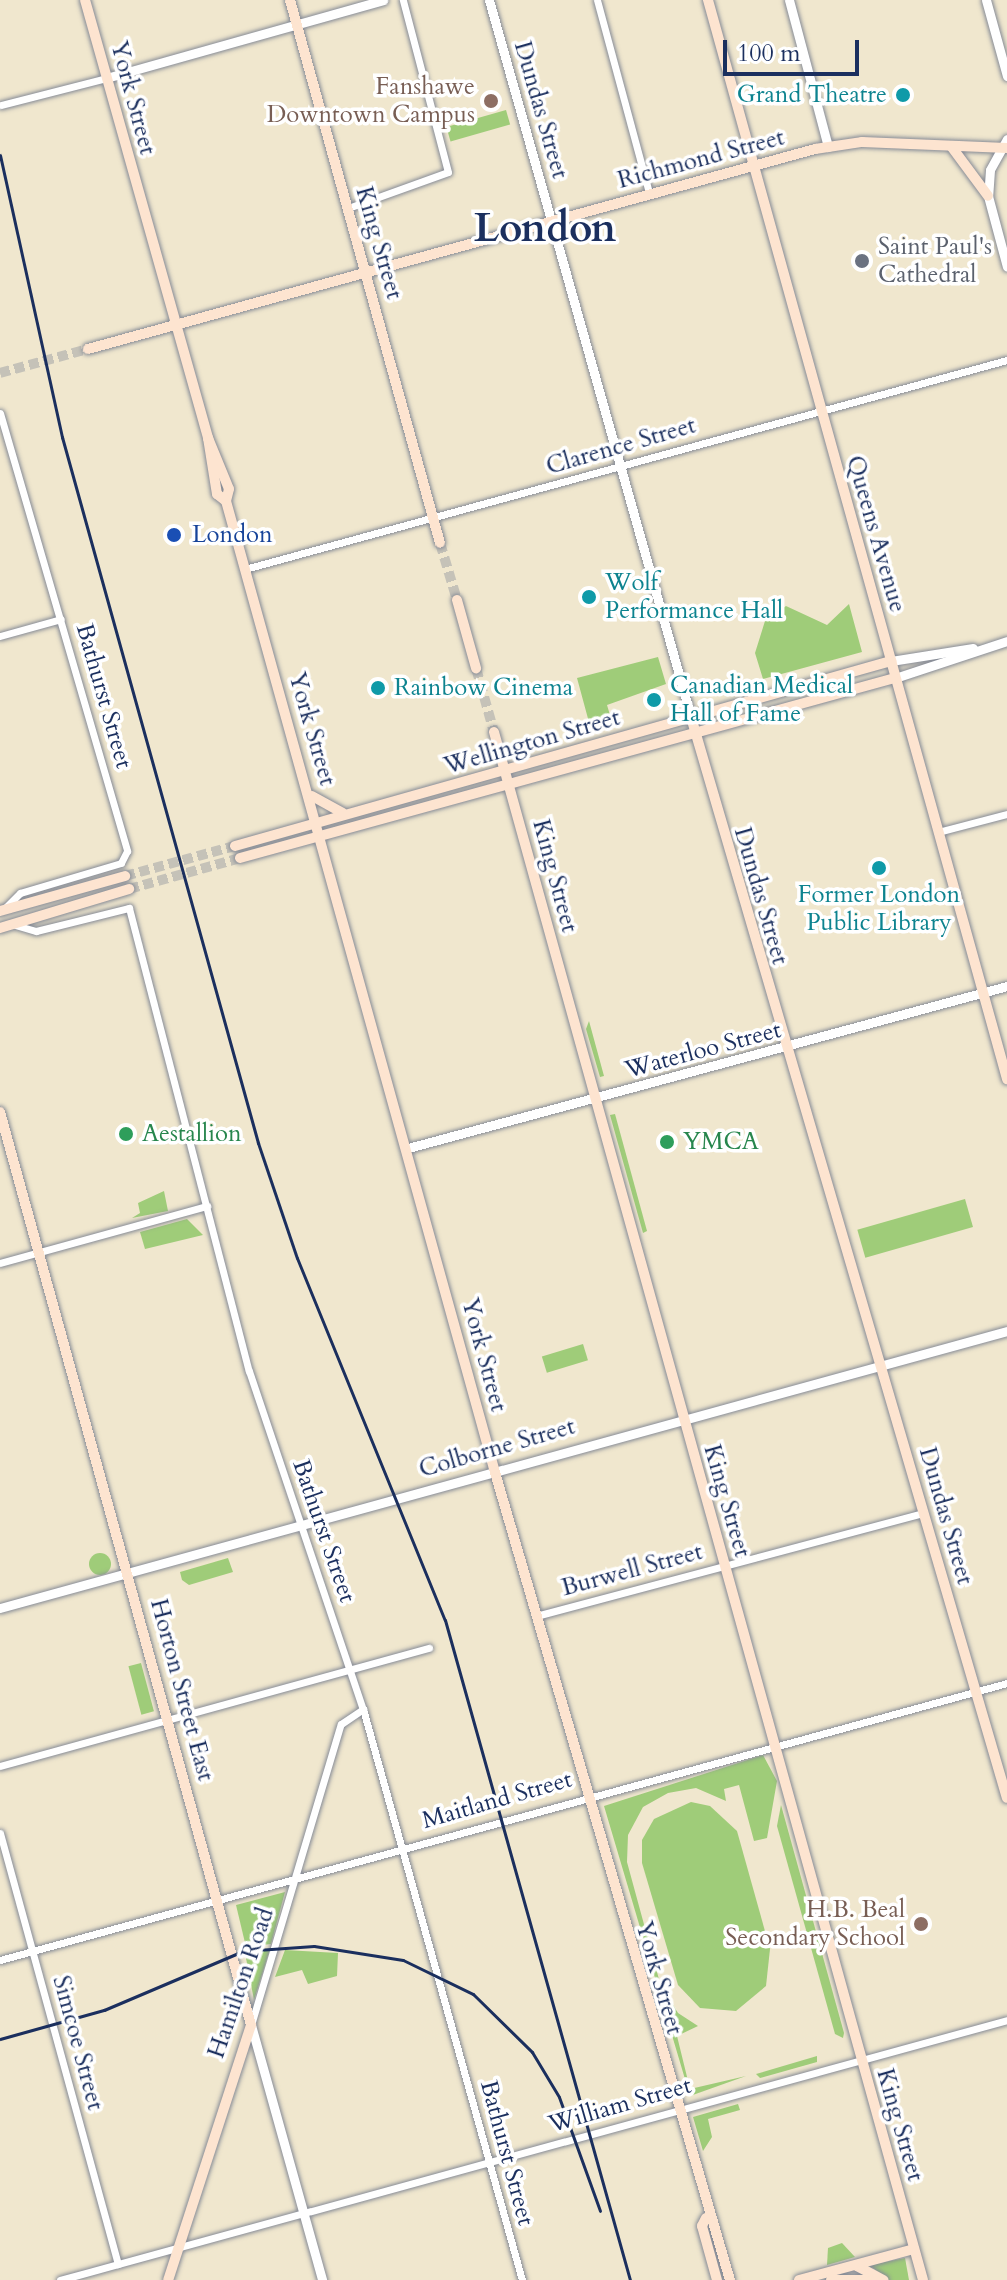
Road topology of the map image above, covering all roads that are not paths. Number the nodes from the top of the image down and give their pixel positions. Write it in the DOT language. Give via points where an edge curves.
graph roads {
  1 [pos="85,0"];
  2 [pos="290,0"];
  3 [pos="383,0"];
  4 [pos="403,0"];
  5 [pos="489,0"];
  6 [pos="597,0"];
  7 [pos="708,0"];
  8 [pos="789,0"];
  9 [pos="986,0"];
  10 [pos="296,23"];
  11 [pos="1007,76"];
  12 [pos="106,78"];
  13 [pos="1,105"];
  14 [pos="1005,145"];
  15 [pos="951,146"];
  16 [pos="828,147"];
  17 [pos="752,167"];
  18 [pos="649,193"];
  19 [pos="988,196"];
  20 [pos="348,208"];
  21 [pos="551,221"];
  22 [pos="1007,267"];
  23 [pos="366,272"];
  24 [pos="176,325"];
  25 [pos="88,349"];
  26 [pos="1007,360"];
  27 [pos="820,412"];
  28 [pos="0,413"];
  29 [pos="621,467"];
  30 [pos="431,520"];
  31 [pos="440,543"];
  32 [pos="245,569"];
  33 [pos="457,600"];
  34 [pos="61,619"];
  35 [pos="0,636"];
  36 [pos="1007,641"];
  37 [pos="980,648"];
  38 [pos="891,661"];
  39 [pos="476,668"];
  40 [pos="895,678"];
  41 [pos="691,717"];
  42 [pos="494,732"];
  43 [pos="695,734"];
  44 [pos="505,771"];
  45 [pos="510,787"];
  46 [pos="311,794"];
  47 [pos="349,813"];
  48 [pos="1007,814"];
  49 [pos="318,822"];
  50 [pos="938,832"];
  51 [pos="323,836"];
  52 [pos="235,846"];
  53 [pos="240,858"];
  54 [pos="125,876"];
  55 [pos="129,889"];
  56 [pos="1,911"];
  57 [pos="13,924"];
  58 [pos="0,928"];
  59 [pos="1007,986"];
  60 [pos="983,993"];
  61 [pos="785,1048"];
  62 [pos="1007,1079"];
  63 [pos="595,1101"];
  64 [pos="0,1112"];
  65 [pos="408,1148"];
  66 [pos="207,1206"];
  67 [pos="39,1252"];
  68 [pos="0,1263"];
  69 [pos="1007,1331"];
  70 [pos="881,1365"];
  71 [pos="683,1417"];
  72 [pos="494,1469"];
  73 [pos="924,1513"];
  74 [pos="301,1524"];
  75 [pos="724,1566"];
  76 [pos="129,1573"];
  77 [pos="0,1608"];
  78 [pos="536,1616"];
  79 [pos="429,1648"];
  80 [pos="350,1670"];
  81 [pos="1007,1683"];
  82 [pos="976,1692"];
  83 [pos="363,1709"];
  84 [pos="169,1719"];
  85 [pos="775,1746"];
  86 [pos="0,1766"];
  87 [pos="586,1795"];
  88 [pos="1007,1798"];
  89 [pos="0,1833"];
  90 [pos="403,1849"];
  91 [pos="297,1879"];
  92 [pos="218,1900"];
  93 [pos="32,1951"];
  94 [pos="0,1960"];
  95 [pos="1007,2020"];
  96 [pos="251,2025"];
  97 [pos="861,2061"];
  98 [pos="676,2109"];
  99 [pos="490,2164"];
  100 [pos="304,2215"];
  101 [pos="706,2218"];
  102 [pos="179,2247"];
  103 [pos="914,2249"];
  104 [pos="118,2264"];
  105 [pos="853,2265"];
  106 [pos="60,2280"];
  107 [pos="168,2280"];
  108 [pos="322,2280"];
  109 [pos="522,2280"];
  110 [pos="717,2280"];
  111 [pos="730,2280"];
  112 [pos="799,2280"];
  113 [pos="831,2280"];
  114 [pos="870,2280"];
  115 [pos="883,2280"];
  116 [pos="923,2280"];
  1 -- 12 [label="main road, York Street"];
  2 -- 10 [label="main road, King Street"];
  3 -- 10 [label="street"];
  4 -- 20 [label="street" via="448,172"];
  5 -- 21 [label="street, Dundas Street"];
  6 -- 18 [label="street"];
  7 -- 17 [label="main road, Queens Avenue"];
  8 -- 16 [label="street"];
  9 -- 11 [label="street"];
  10 -- 12 [label="street"];
  10 -- 20 [label="main road, King Street"];
  12 -- 13 [label="street"];
  12 -- 24 [label="main road, York Street"];
  14 -- 15 [label="main road, Richmond Street"];
  14 -- 19 [label="street"];
  15 -- 16 [label="main road, Richmond Street"];
  15 -- 19 [label="main road"];
  16 -- 17 [label="main road, Richmond Street"];
  17 -- 18 [label="main road, Richmond Street"];
  17 -- 27 [label="main road, Queens Avenue"];
  18 -- 21 [label="main road, Richmond Street"];
  19 -- 22 [label="street"];
  20 -- 23 [label="main road, King Street"];
  21 -- 23 [label="main road, Richmond Street"];
  21 -- 29 [label="street, Dundas Street"];
  23 -- 24 [label="main road, Richmond Street"];
  23 -- 30 [label="main road, King Street"];
  24 -- 25 [label="main road, Richmond Street"];
  24 -- 32 [label="main road, York Street" via="208,438 225,475 226,501"];
  26 -- 27 [label="street, Clarence Street"];
  27 -- 29 [label="street, Clarence Street"];
  27 -- 38 [label="main road, Queens Avenue"];
  28 -- 34 [label="street, Bathurst Street"];
  29 -- 30 [label="street, Clarence Street"];
  29 -- 41 [label="street, Dundas Street"];
  30 -- 31 [label="main road, King Street"];
  30 -- 32 [label="street, Clarence Street"];
  32 -- 46 [label="main road, York Street"];
  33 -- 39 [label="main road"];
  34 -- 35 [label="street"];
  34 -- 56 [label="street, Bathurst Street" via="124,859 20,893"];
  36 -- 37 [label="street, Wellington Street"];
  37 -- 38 [label="street, Wellington Street"];
  37 -- 40 [label="street, Wellington Street"];
  38 -- 40 [label="main road, Queens Avenue"];
  38 -- 41 [label="main road, Wellington Street"];
  40 -- 43 [label="main road, Wellington Street"];
  40 -- 50 [label="main road, Queens Avenue"];
  41 -- 43 [label="main road, Dundas Street"];
  41 -- 44 [label="main road, Wellington Street"];
  42 -- 44 [label="main road, King Street"];
  43 -- 45 [label="main road, Wellington Street"];
  43 -- 61 [label="main road, Dundas Street"];
  44 -- 45 [label="main road, King Street"];
  44 -- 47 [label="main road, Wellington Street"];
  45 -- 51 [label="main road, Wellington Street"];
  45 -- 63 [label="main road, King Street"];
  46 -- 47 [label="main road"];
  46 -- 49 [label="main road, York Street"];
  47 -- 49 [label="main road, Wellington Street"];
  48 -- 50 [label="street"];
  49 -- 51 [label="main road, York Street"];
  49 -- 52 [label="main road, Wellington Street"];
  50 -- 60 [label="main road, Queens Avenue"];
  51 -- 53 [label="main road, Wellington Street"];
  51 -- 65 [label="main road, York Street"];
  54 -- 56 [label="main road"];
  55 -- 57 [label="main road"];
  57 -- 58 [label="main road"];
  57 -- 66 [label="street, Bathurst Street" via="36,931 129,908"];
  59 -- 60 [label="street, Waterloo Street"];
  60 -- 61 [label="street, Waterloo Street"];
  60 -- 62 [label="main road, Queens Avenue"];
  61 -- 63 [label="street, Waterloo Street"];
  61 -- 70 [label="main road, Dundas Street"];
  63 -- 65 [label="street, Waterloo Street"];
  63 -- 71 [label="main road, King Street"];
  64 -- 67 [label="main road, Horton Street East"];
  65 -- 72 [label="main road, York Street"];
  66 -- 67 [label="street"];
  66 -- 74 [label="street, Bathurst Street" via="249,1371"];
  67 -- 68 [label="street"];
  67 -- 76 [label="main road, Horton Street East"];
  69 -- 70 [label="street, Colborne Street"];
  70 -- 71 [label="street, Colborne Street"];
  70 -- 73 [label="main road, Dundas Street"];
  71 -- 72 [label="street, Colborne Street"];
  71 -- 75 [label="main road, King Street"];
  72 -- 74 [label="street, Colborne Street"];
  72 -- 78 [label="main road, York Street"];
  73 -- 75 [label="street, Burwell Street"];
  73 -- 82 [label="main road, Dundas Street"];
  74 -- 76 [label="street, Colborne Street"];
  74 -- 80 [label="street, Bathurst Street"];
  75 -- 78 [label="street, Burwell Street"];
  75 -- 85 [label="main road, King Street"];
  76 -- 77 [label="street, Colborne Street"];
  76 -- 84 [label="main road, Horton Street East"];
  78 -- 87 [label="main road, York Street"];
  79 -- 80 [label="street"];
  80 -- 83 [label="street, Bathurst Street"];
  80 -- 84 [label="street"];
  81 -- 82 [label="street, Maitland Street"];
  82 -- 85 [label="street, Maitland Street"];
  82 -- 88 [label="main road, Dundas Street"];
  83 -- 90 [label="street, Bathurst Street"];
  83 -- 91 [label="street, Hamilton Road" via="341,1724"];
  84 -- 86 [label="street"];
  84 -- 92 [label="main road, Horton Street East"];
  85 -- 87 [label="street, Maitland Street"];
  85 -- 97 [label="main road, King Street"];
  87 -- 90 [label="street, Maitland Street"];
  87 -- 98 [label="main road, York Street"];
  89 -- 93 [label="street, Simcoe Street"];
  90 -- 91 [label="street, Maitland Street"];
  90 -- 99 [label="street, Bathurst Street"];
  91 -- 92 [label="street, Maitland Street"];
  91 -- 96 [label="street, Hamilton Road"];
  92 -- 93 [label="street, Maitland Street"];
  92 -- 96 [label="main road, Horton Street East"];
  93 -- 94 [label="street, Maitland Street"];
  93 -- 104 [label="street, Simcoe Street"];
  95 -- 97 [label="street, William Street"];
  96 -- 100 [label="street, Horton Street East"];
  96 -- 102 [label="main road, Hamilton Road"];
  97 -- 98 [label="street, William Street"];
  97 -- 103 [label="main road, King Street"];
  98 -- 99 [label="street, William Street"];
  98 -- 101 [label="main road, York Street"];
  99 -- 100 [label="street, William Street"];
  99 -- 109 [label="street, Bathurst Street"];
  100 -- 102 [label="street, William Street"];
  100 -- 108 [label="street, Horton Street East"];
  101 -- 110 [label="main road, York Street" via="702,2226"];
  101 -- 111 [label="main road, York Street"];
  102 -- 104 [label="street, William Street"];
  102 -- 107 [label="main road, Hamilton Road"];
  103 -- 105 [label="main road"];
  103 -- 116 [label="main road, King Street"];
  104 -- 106 [label="street, William Street"];
  105 -- 112 [label="main road"];
  105 -- 115 [label="main road"];
  113 -- 114 [label="main road"];
}
